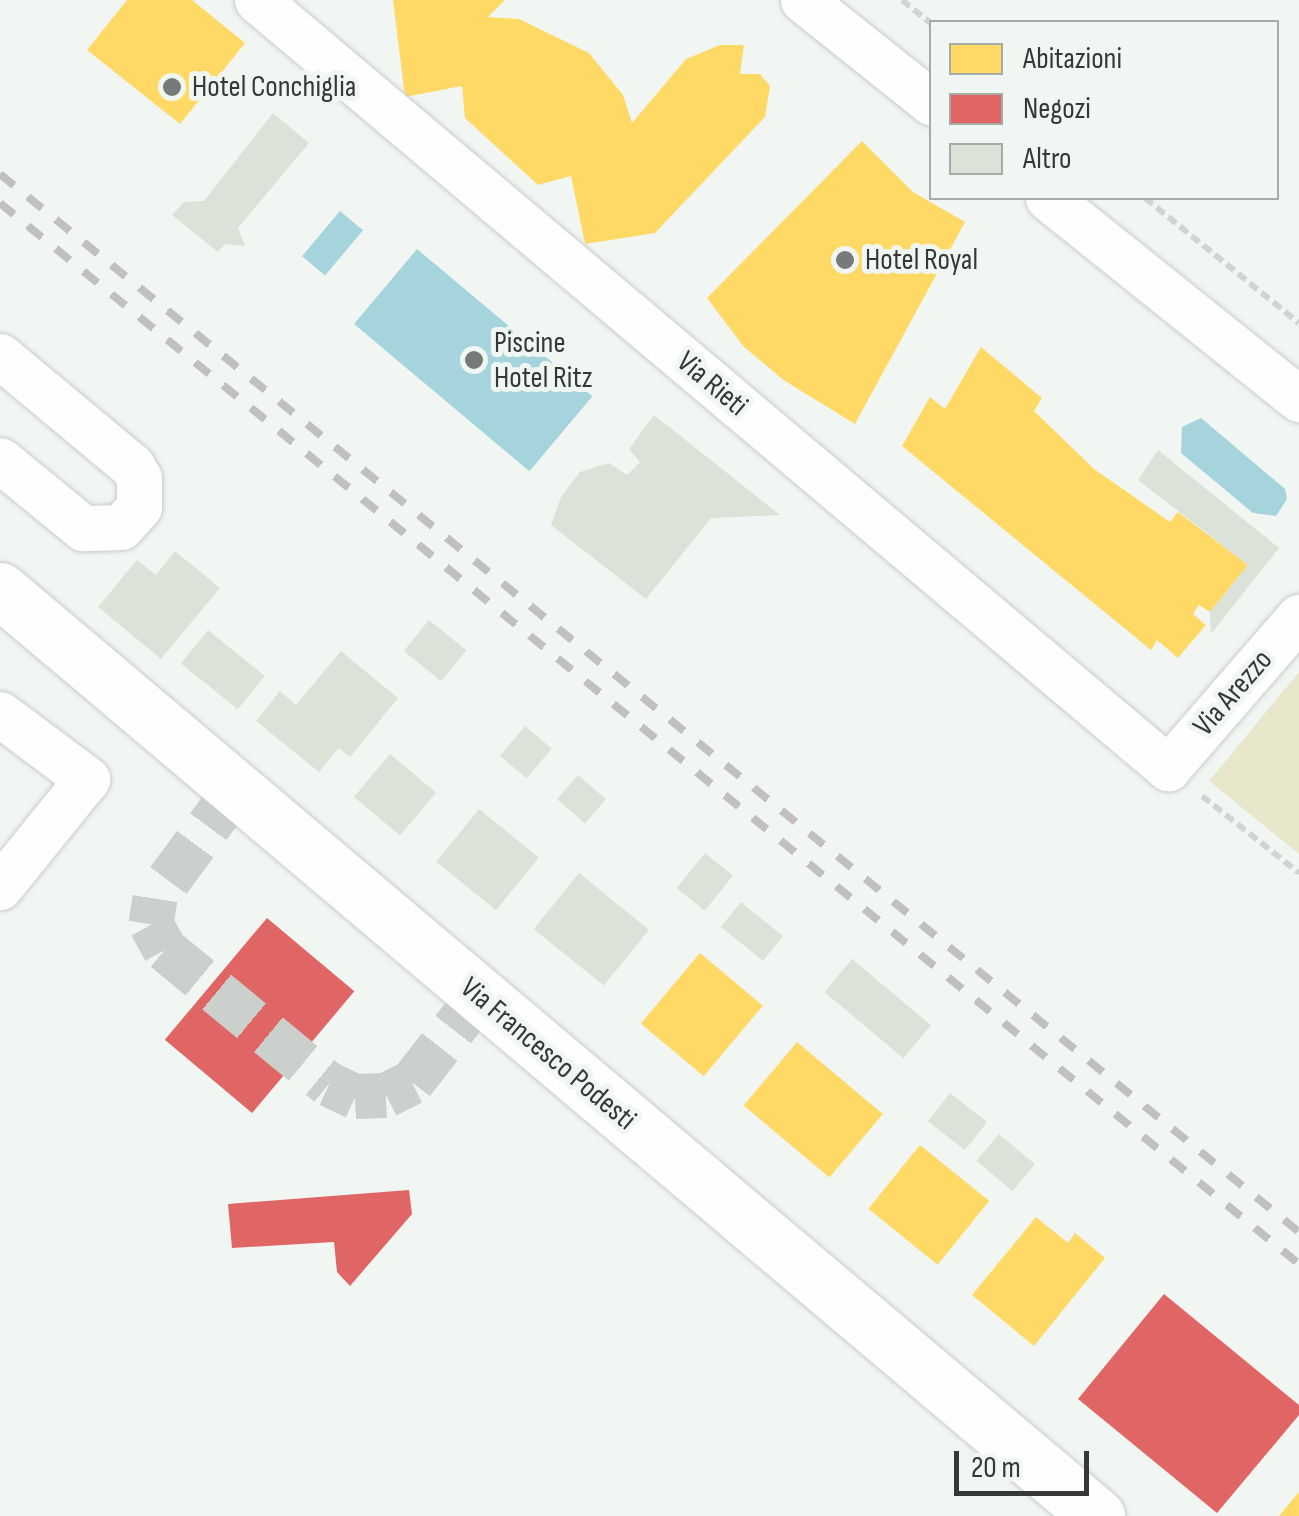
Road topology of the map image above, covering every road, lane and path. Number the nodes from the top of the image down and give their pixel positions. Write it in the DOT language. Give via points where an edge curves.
graph roads {
  1 [pos="257,0"];
  2 [pos="803,0"];
  3 [pos="902,0"];
  4 [pos="929,22"];
  5 [pos="929,102"];
  6 [pos="1050,200"];
  7 [pos="1147,200"];
  8 [pos="1299,323"];
  9 [pos="0,356"];
  10 [pos="1299,399"];
  11 [pos="0,460"];
  12 [pos="0,590"];
  13 [pos="1299,617"];
  14 [pos="0,714"];
  15 [pos="1168,768"];
  16 [pos="1299,873"];
  17 [pos="0,888"];
  18 [pos="1097,1516"];
  1 -- 15 [label="street, Via Rieti"];
  2 -- 5 [label="street"];
  3 -- 4 [label="path"];
  6 -- 10 [label="street"];
  7 -- 8 [label="path"];
  9 -- 11 [label="street" via="132,466 139,506 121,527 83,528"];
  12 -- 18 [label="main road, Via Francesco Podesti"];
  13 -- 15 [label="street, Via Arezzo"];
  14 -- 17 [label="street" via="87,779"];
  15 -- 16 [label="path"];
}
